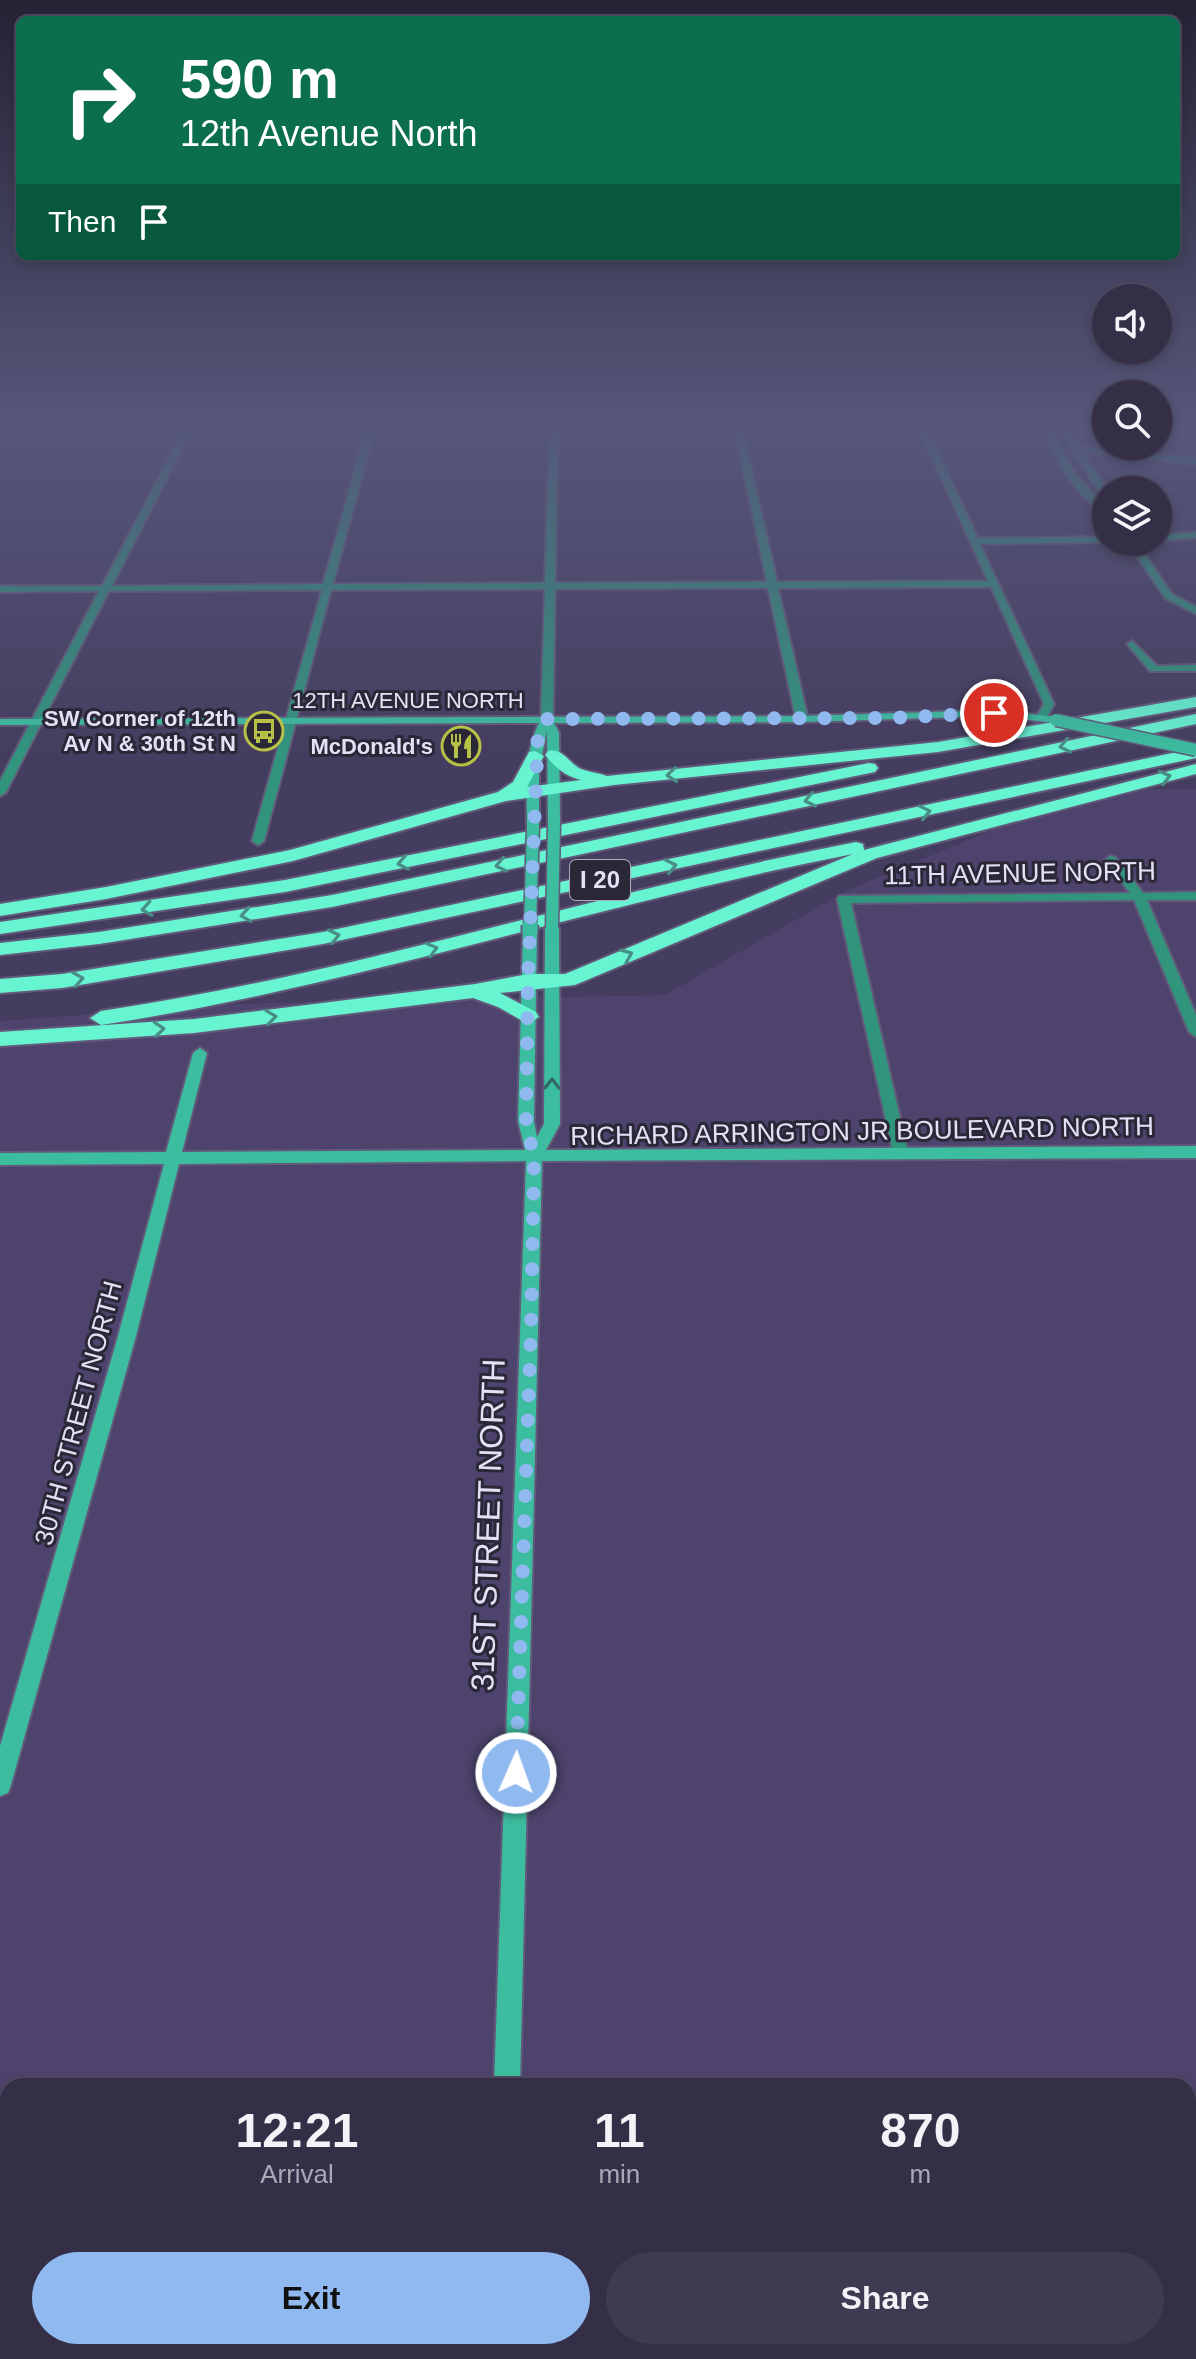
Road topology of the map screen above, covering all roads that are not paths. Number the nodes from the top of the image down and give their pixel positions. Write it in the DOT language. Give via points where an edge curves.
graph roads {
  1 [pos="132,537"];
  2 [pos="341,537"];
  3 [pos="551,537"];
  4 [pos="762,537"];
  5 [pos="972,537"];
  6 [pos="1092,540"];
  7 [pos="974,541"];
  8 [pos="1141,556"];
  9 [pos="994,584"];
  10 [pos="773,585"];
  11 [pos="550,586"];
  12 [pos="327,587"];
  13 [pos="0,589"];
  14 [pos="105,589"];
  15 [pos="1196,611"];
  16 [pos="1132,644"];
  17 [pos="1196,668"];
  18 [pos="1195,708"];
  19 [pos="1042,717"];
  20 [pos="547,719"];
  21 [pos="802,719"];
  22 [pos="291,721"];
  23 [pos="0,722"];
  24 [pos="37,722"];
  25 [pos="1196,751"];
  26 [pos="554,755"];
  27 [pos="535,756"];
  28 [pos="1196,769"];
  29 [pos="614,780"];
  30 [pos="553,789"];
  31 [pos="0,792"];
  32 [pos="533,792"];
  33 [pos="504,796"];
  34 [pos="938,834"];
  35 [pos="258,841"];
  36 [pos="1111,860"];
  37 [pos="1139,896"];
  38 [pos="1196,896"];
  39 [pos="0,910"];
  40 [pos="0,928"];
  41 [pos="0,949"];
  42 [pos="528,981"];
  43 [pos="555,981"];
  44 [pos="0,986"];
  45 [pos="475,991"];
  46 [pos="528,1017"];
  47 [pos="0,1026"];
  48 [pos="1196,1032"];
  49 [pos="0,1039"];
  50 [pos="200,1053"];
  51 [pos="1196,1152"];
  52 [pos="900,1153"];
  53 [pos="171,1157"];
  54 [pos="534,1158"];
  55 [pos="0,1159"];
  56 [pos="0,1785"];
  57 [pos="507,2078"];
  1 -- 14 [label="street"];
  2 -- 12 [label="street"];
  3 -- 11 [label="street, 31ST STREET NORTH"];
  4 -- 10 [label="street"];
  5 -- 7 [label="street"];
  6 -- 7 [label="street"];
  7 -- 9 [label="street"];
  8 -- 15 [label="street" via="1168,596"];
  9 -- 10 [label="street"];
  9 -- 19 [label="street" via="1047,699"];
  10 -- 11 [label="street"];
  10 -- 21 [label="street"];
  11 -- 12 [label="street"];
  11 -- 20 [label="street, 31ST STREET NORTH"];
  12 -- 14 [label="street"];
  12 -- 22 [label="street"];
  13 -- 14 [label="street"];
  14 -- 24 [label="street"];
  16 -- 17 [label="street" via="1154,669"];
  18 -- 29 [label="highway, one-way" via="938,747"];
  18 -- 40 [label="highway, one-way" via="285,886"];
  18 -- 41 [label="highway, I 20, one-way" via="332,901"];
  19 -- 21 [label="street, 12TH AVENUE NORTH" via="994,713"];
  19 -- 25 [label="street, 12TH AVENUE NORTH, bridge"];
  20 -- 21 [label="street, 12TH AVENUE NORTH"];
  20 -- 22 [label="street, 12TH AVENUE NORTH"];
  20 -- 26 [label="street, 31ST STREET NORTH"];
  20 -- 27 [label="street, 31ST STREET NORTH" via="538,733"];
  22 -- 24 [label="street, 12TH AVENUE NORTH"];
  22 -- 35 [label="street"];
  23 -- 24 [label="street, 12TH AVENUE NORTH"];
  24 -- 31 [label="street"];
  44 -- 25 [label="highway, I 20, one-way" via="62,981 323,938"];
  26 -- 29 [label="highway" via="572,772"];
  26 -- 30 [label="street, 31ST STREET NORTH"];
  27 -- 32 [label="street, 31ST STREET NORTH"];
  27 -- 33 [label="highway" via="520,785"];
  34 -- 28 [label="highway, one-way"];
  29 -- 30 [label="highway"];
  30 -- 32 [label="highway"];
  30 -- 43 [label="street, 31ST STREET NORTH, bridge"];
  32 -- 33 [label="highway"];
  32 -- 42 [label="street, 31ST STREET NORTH, bridge"];
  33 -- 39 [label="highway" via="354,839 188,877"];
  43 -- 34 [label="highway, one-way" via="855,859"];
  47 -- 34 [label="highway, one-way" via="165,1010 279,988 766,866"];
  36 -- 37 [label="street"];
  37 -- 38 [label="street, 11TH AVENUE NORTH"];
  37 -- 48 [label="street"];
  37 -- 52 [label="street, 11TH AVENUE NORTH" via="844,899"];
  42 -- 43 [label="highway"];
  42 -- 45 [label="highway"];
  42 -- 46 [label="street, 31ST STREET NORTH"];
  54 -- 43 [label="street, 31ST STREET NORTH, one-way" via="552,1124"];
  45 -- 46 [label="highway"];
  49 -- 45 [label="highway, one-way" via="194,1026"];
  46 -- 54 [label="street, 31ST STREET NORTH" via="526,1121"];
  50 -- 53 [label="street, 30TH STREET NORTH"];
  51 -- 52 [label="street, RICHARD ARRINGTON JR BOULEVARD NORTH"];
  52 -- 54 [label="street, RICHARD ARRINGTON JR BOULEVARD NORTH"];
  53 -- 54 [label="street, RICHARD ARRINGTON JR BOULEVARD NORTH"];
  53 -- 55 [label="street, RICHARD ARRINGTON JR BOULEVARD NORTH"];
  53 -- 56 [label="street, 30TH STREET NORTH" via="127,1336"];
  54 -- 57 [label="street, 31ST STREET NORTH"];
}
